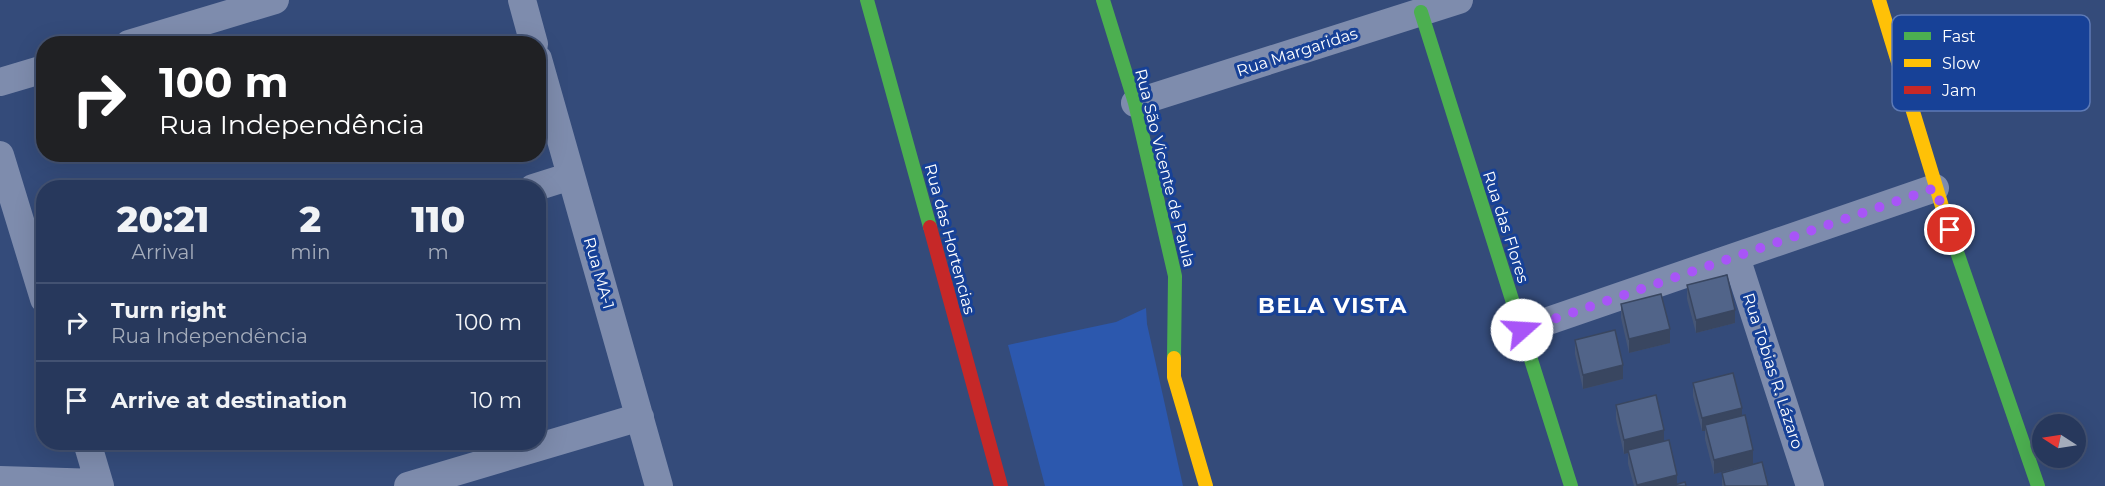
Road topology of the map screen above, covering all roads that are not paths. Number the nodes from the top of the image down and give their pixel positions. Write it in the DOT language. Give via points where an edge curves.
graph roads {
  1 [pos="275,0"];
  2 [pos="522,0"];
  3 [pos="867,0"];
  4 [pos="1103,0"];
  5 [pos="1459,0"];
  6 [pos="1879,0"];
  7 [pos="1421,12"];
  8 [pos="156,36"];
  9 [pos="532,36"];
  10 [pos="1892,44"];
  11 [pos="36,71"];
  12 [pos="0,82"];
  13 [pos="546,87"];
  14 [pos="1135,104"];
  15 [pos="1912,111"];
  16 [pos="0,155"];
  17 [pos="571,176"];
  18 [pos="546,184"];
  19 [pos="5,188"];
  20 [pos="1935,188"];
  21 [pos="1736,257"];
  22 [pos="36,276"];
  23 [pos="1522,330"];
  24 [pos="640,417"];
  25 [pos="546,445"];
  26 [pos="89,450"];
  27 [pos="529,450"];
  28 [pos="0,480"];
  29 [pos="99,485"];
  30 [pos="408,486"];
  31 [pos="660,486"];
  32 [pos="1001,486"];
  33 [pos="1206,486"];
  34 [pos="1571,486"];
  35 [pos="1810,486"];
  36 [pos="2038,486"];
  1 -- 8 [label="street"];
  2 -- 9 [label="street"];
  3 -- 32 [label="street, Rua das Hortencias"];
  4 -- 14 [label="street, Rua São Vicente de Paula"];
  5 -- 7 [label="street, Rua Margaridas"];
  6 -- 10 [label="street"];
  7 -- 14 [label="street, Rua Margaridas"];
  7 -- 23 [label="street, Rua das Flores"];
  11 -- 12 [label="street"];
  13 -- 17 [label="street, Rua MA-1"];
  14 -- 33 [label="street, Rua São Vicente de Paula" via="1175,276 1174,377"];
  15 -- 20 [label="street"];
  16 -- 19 [label="street"];
  17 -- 18 [label="street"];
  17 -- 24 [label="street, Rua MA-1"];
  19 -- 22 [label="street"];
  20 -- 21 [label="street"];
  20 -- 36 [label="street"];
  21 -- 23 [label="street"];
  21 -- 35 [label="street, Rua Tobias R. Lázaro"];
  23 -- 34 [label="street, Rua das Flores"];
  24 -- 25 [label="street"];
  24 -- 31 [label="street, Rua MA-1"];
  26 -- 29 [label="street"];
  27 -- 30 [label="street"];
  28 -- 29 [label="street"];
}
